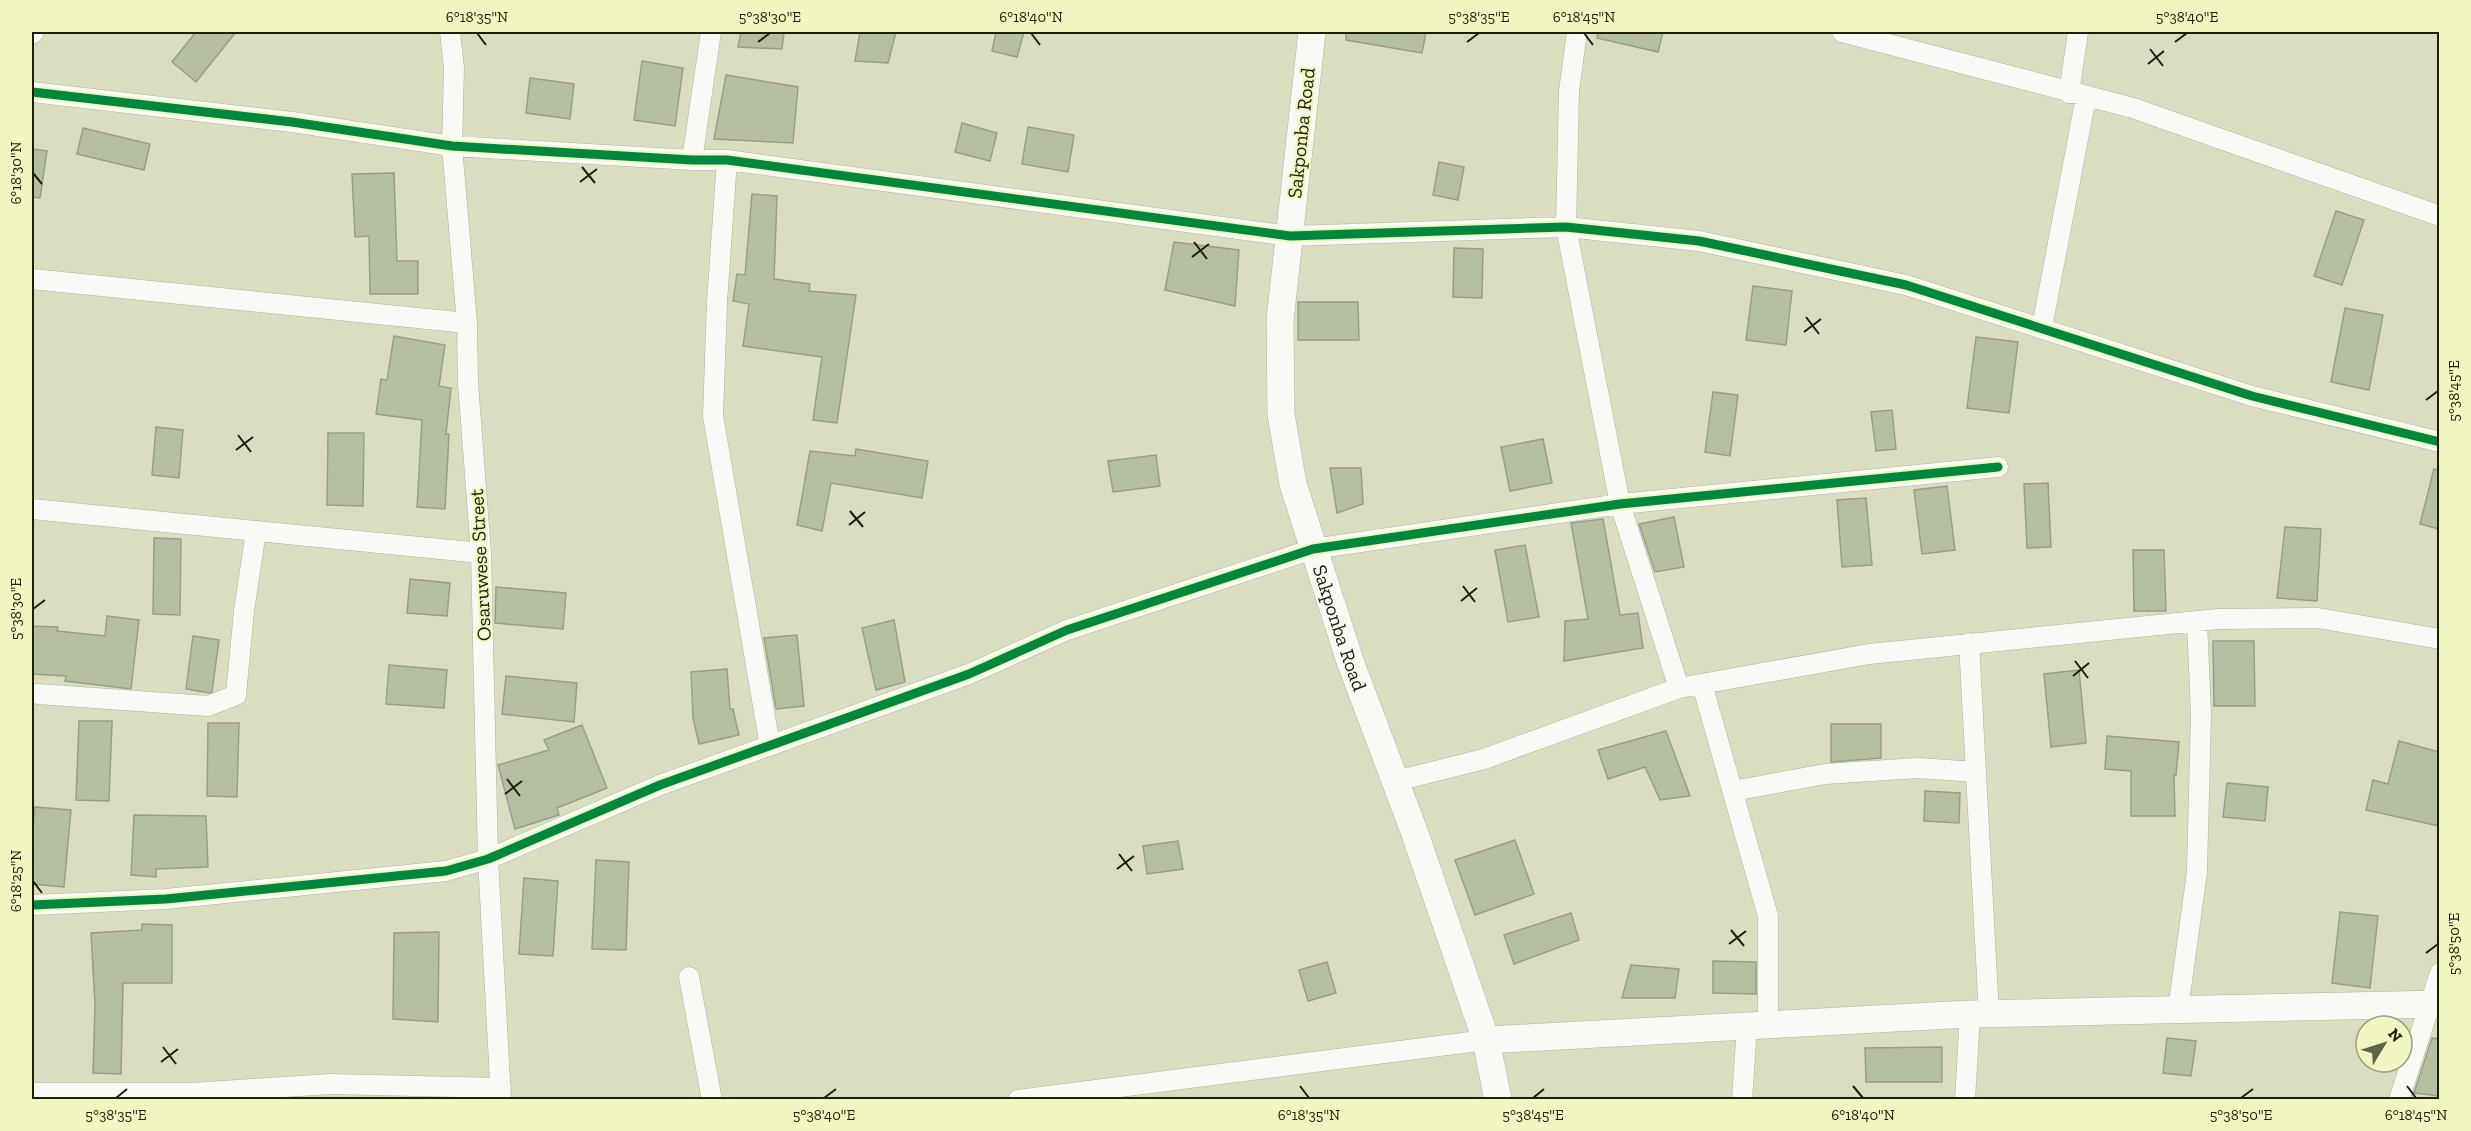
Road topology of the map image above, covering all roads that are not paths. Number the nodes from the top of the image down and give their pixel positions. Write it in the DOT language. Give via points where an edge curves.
graph roads {
  1 [pos="450,32"];
  2 [pos="711,32"];
  3 [pos="1312,32"];
  4 [pos="1577,32"];
  5 [pos="1842,32"];
  6 [pos="2078,32"];
  7 [pos="32,92"];
  8 [pos="2078,95"];
  9 [pos="452,146"];
  10 [pos="692,160"];
  11 [pos="727,160"];
  12 [pos="2439,216"];
  13 [pos="1566,227"];
  14 [pos="1290,236"];
  15 [pos="32,279"];
  16 [pos="466,323"];
  17 [pos="2042,327"];
  18 [pos="2439,442"];
  19 [pos="1998,467"];
  20 [pos="1620,504"];
  21 [pos="32,509"];
  22 [pos="256,531"];
  23 [pos="1313,549"];
  24 [pos="481,553"];
  25 [pos="2197,621"];
  26 [pos="2439,639"];
  27 [pos="1970,643"];
  28 [pos="1702,684"];
  29 [pos="1679,688"];
  30 [pos="38,694"];
  31 [pos="770,746"];
  32 [pos="1976,772"];
  33 [pos="1396,781"];
  34 [pos="1733,791"];
  35 [pos="488,859"];
  36 [pos="32,905"];
  37 [pos="2439,972"];
  38 [pos="688,976"];
  39 [pos="2434,1004"];
  40 [pos="2178,1010"];
  41 [pos="1979,1014"];
  42 [pos="1757,1025"];
  43 [pos="1486,1040"];
  44 [pos="32,1093"];
  45 [pos="501,1094"];
  46 [pos="712,1100"];
  47 [pos="1018,1100"];
  48 [pos="1498,1100"];
  49 [pos="1742,1100"];
  50 [pos="1965,1100"];
  51 [pos="2399,1100"];
  1 -- 9 [label="street, Osaruwese Street" via="454,68"];
  2 -- 10 [label="street"];
  3 -- 14 [label="main road, Sakponba Road"];
  4 -- 13 [label="street" via="1569,91"];
  5 -- 8 [label="street"];
  6 -- 8 [label="street"];
  7 -- 9 [label="street" via="292,122"];
  8 -- 12 [label="street" via="2133,108"];
  8 -- 17 [label="street"];
  9 -- 10 [label="street"];
  9 -- 16 [label="street, Osaruwese Street"];
  10 -- 11 [label="street"];
  11 -- 14 [label="street"];
  11 -- 31 [label="street" via="713,416"];
  13 -- 14 [label="street"];
  13 -- 17 [label="street" via="1699,241 1906,285"];
  13 -- 20 [label="street"];
  14 -- 23 [label="main road, Sakponba Road" via="1280,320 1281,414 1293,484"];
  15 -- 16 [label="street"];
  16 -- 24 [label="street, Osaruwese Street"];
  17 -- 18 [label="street" via="2252,396"];
  19 -- 20 [label="street"];
  20 -- 23 [label="street"];
  20 -- 29 [label="street"];
  21 -- 22 [label="street"];
  22 -- 24 [label="street"];
  22 -- 30 [label="street" via="236,695 208,706"];
  23 -- 31 [label="street" via="1067,630 969,674"];
  23 -- 33 [label="main road, Sakponba Road"];
  24 -- 35 [label="street, Osaruwese Street"];
  25 -- 26 [label="street" via="2318,618"];
  25 -- 27 [label="street"];
  25 -- 40 [label="street" via="2201,714 2197,872"];
  27 -- 28 [label="street" via="1869,654"];
  27 -- 32 [label="street"];
  28 -- 29 [label="street"];
  28 -- 34 [label="street"];
  29 -- 33 [label="street" via="1484,759"];
  31 -- 35 [label="street" via="660,785"];
  32 -- 34 [label="street" via="1918,768 1825,774"];
  32 -- 41 [label="street"];
  33 -- 43 [label="main road, Sakponba Road"];
  34 -- 42 [label="street" via="1768,916"];
  35 -- 36 [label="street" via="446,871 166,899"];
  35 -- 45 [label="street, Osaruwese Street"];
  37 -- 39 [label="street"];
  38 -- 46 [label="street"];
  39 -- 40 [label="main road"];
  39 -- 51 [label="street"];
  40 -- 41 [label="main road"];
  41 -- 42 [label="main road"];
  41 -- 50 [label="street"];
  42 -- 43 [label="main road"];
  42 -- 49 [label="street"];
  43 -- 47 [label="street"];
  43 -- 48 [label="main road, Sakponba Road"];
  44 -- 45 [label="street" via="192,1093 330,1084"];
}
